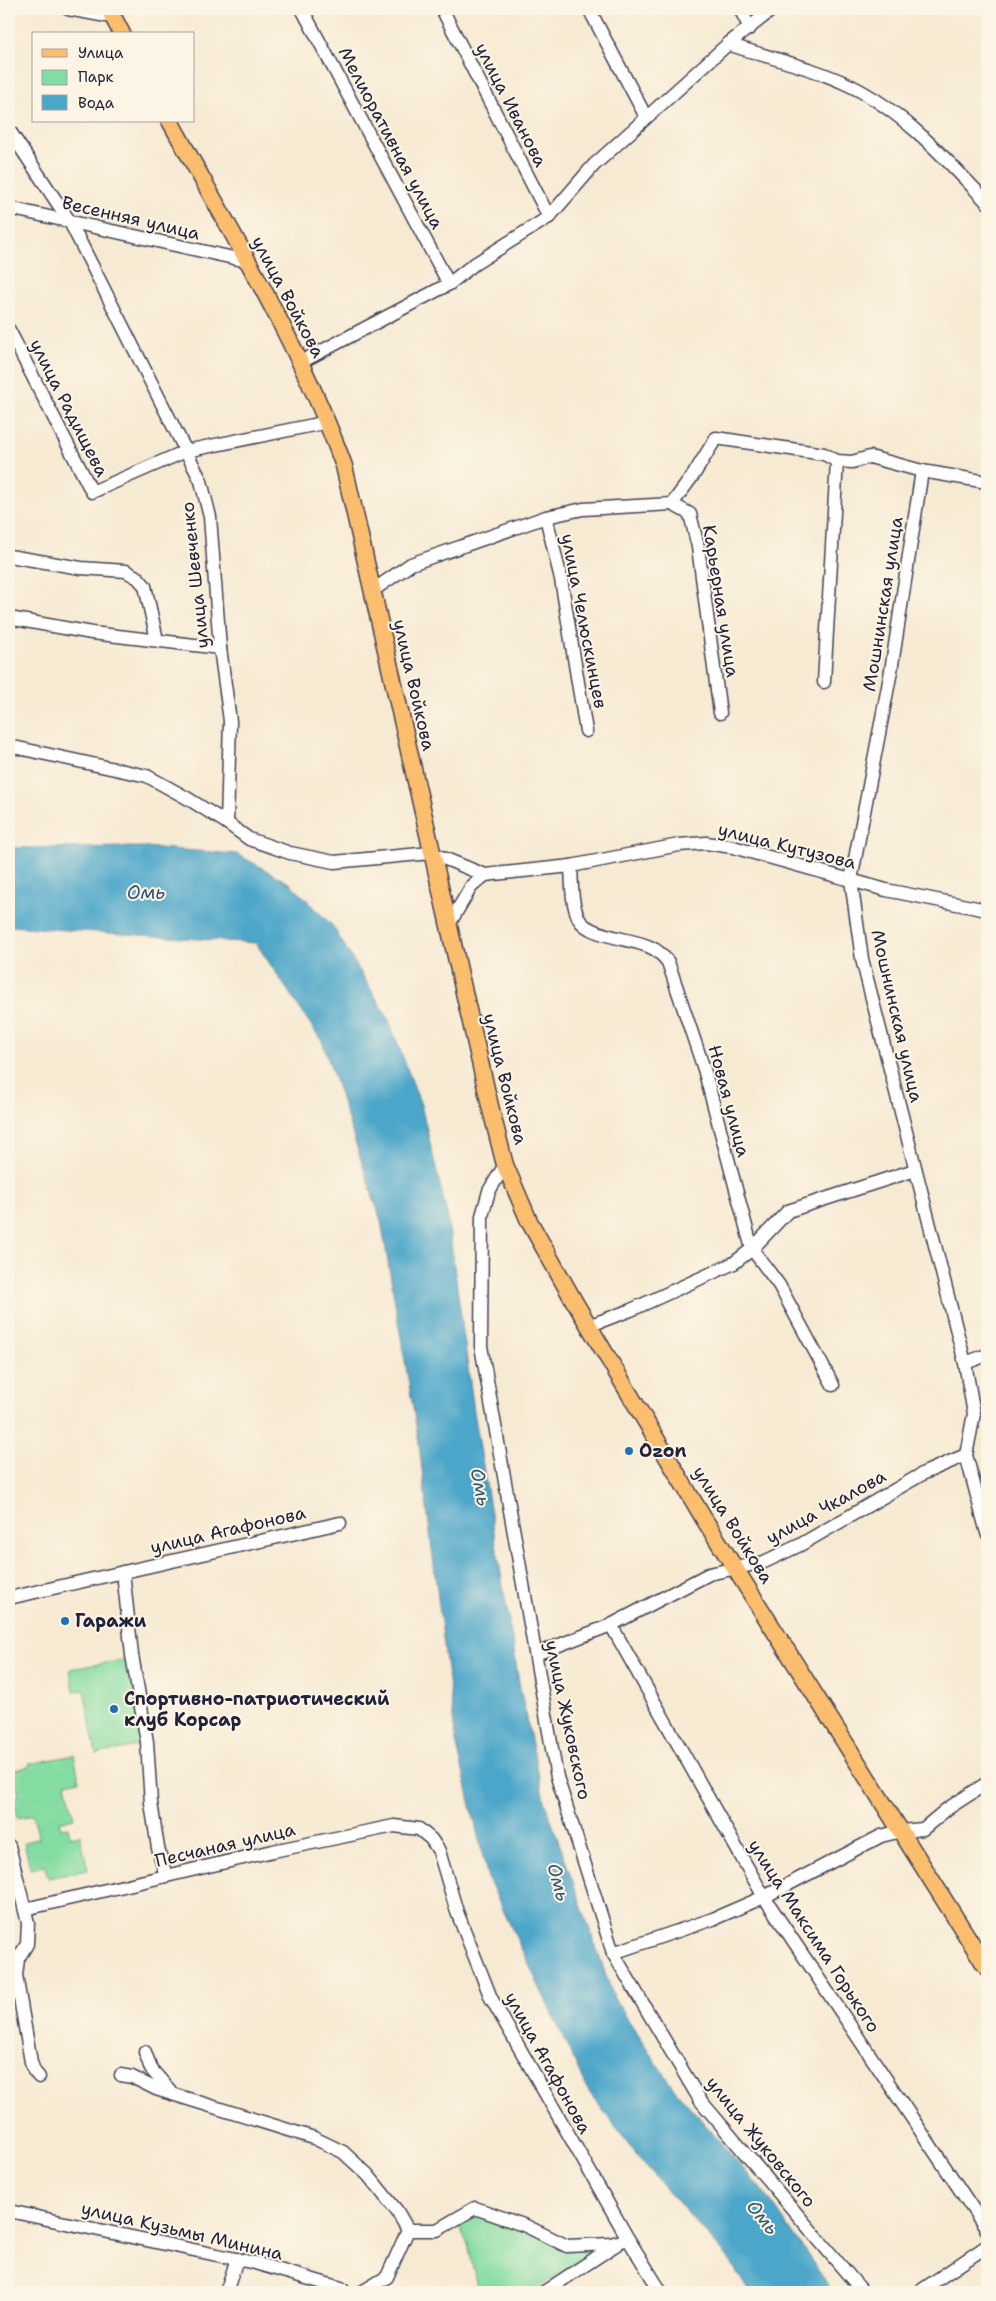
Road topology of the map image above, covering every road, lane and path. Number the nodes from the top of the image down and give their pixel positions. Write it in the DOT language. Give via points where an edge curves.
graph roads {
  1 [pos="68,9"];
  2 [pos="302,9"];
  3 [pos="442,9"];
  4 [pos="589,9"];
  5 [pos="740,9"];
  6 [pos="773,9"];
  7 [pos="111,13"];
  8 [pos="750,28"];
  9 [pos="121,32"];
  10 [pos="728,44"];
  11 [pos="646,117"];
  12 [pos="171,122"];
  13 [pos="9,130"];
  14 [pos="987,202"];
  15 [pos="9,208"];
  16 [pos="549,217"];
  17 [pos="70,222"];
  18 [pos="247,261"];
  19 [pos="449,284"];
  20 [pos="9,330"];
  21 [pos="301,362"];
  22 [pos="328,422"];
  23 [pos="186,451"];
  24 [pos="837,461"];
  25 [pos="922,471"];
  26 [pos="987,482"];
  27 [pos="672,504"];
  28 [pos="546,517"];
  29 [pos="9,556"];
  30 [pos="372,592"];
  31 [pos="9,618"];
  32 [pos="157,640"];
  33 [pos="220,648"];
  34 [pos="824,682"];
  35 [pos="720,713"];
  36 [pos="586,731"];
  37 [pos="9,746"];
  38 [pos="227,823"];
  39 [pos="431,853"];
  40 [pos="571,866"];
  41 [pos="485,875"];
  42 [pos="852,880"];
  43 [pos="987,910"];
  44 [pos="448,926"];
  45 [pos="505,1164"];
  46 [pos="915,1170"];
  47 [pos="752,1249"];
  48 [pos="588,1326"];
  49 [pos="987,1355"];
  50 [pos="965,1363"];
  51 [pos="833,1385"];
  52 [pos="966,1455"];
  53 [pos="340,1523"];
  54 [pos="987,1533"];
  55 [pos="735,1567"];
  56 [pos="123,1572"];
  57 [pos="9,1598"];
  58 [pos="611,1625"];
  59 [pos="536,1654"];
  60 [pos="987,1783"];
  61 [pos="901,1830"];
  62 [pos="431,1839"];
  63 [pos="9,1846"];
  64 [pos="166,1876"];
  65 [pos="764,1897"];
  66 [pos="25,1909"];
  67 [pos="613,1953"];
  68 [pos="987,1968"];
  69 [pos="145,2052"];
  70 [pos="120,2075"];
  71 [pos="40,2077"];
  72 [pos="172,2093"];
  73 [pos="9,2211"];
  74 [pos="408,2230"];
  75 [pos="987,2230"];
  76 [pos="625,2239"];
  77 [pos="987,2246"];
  78 [pos="237,2259"];
  79 [pos="387,2277"];
  80 [pos="343,2290"];
  81 [pos="226,2292"];
  82 [pos="362,2292"];
  83 [pos="372,2292"];
  84 [pos="544,2292"];
  85 [pos="661,2292"];
  86 [pos="863,2292"];
  87 [pos="919,2292"];
  1 -- 7 [label="street"];
  2 -- 19 [label="street, Мелиоративная улица"];
  3 -- 16 [label="street, улица Иванова"];
  4 -- 11 [label="street"];
  5 -- 8 [label="street"];
  6 -- 8 [label="street"];
  7 -- 9 [label="main road"];
  8 -- 10 [label="street"];
  10 -- 11 [label="street"];
  10 -- 14 [label="street" via="799,65 853,87 908,125"];
  11 -- 16 [label="street" via="594,165"];
  12 -- 18 [label="main road, улица Войкова"];
  13 -- 17 [label="street, улица Шевченко"];
  15 -- 17 [label="street, Весенняя улица"];
  16 -- 19 [label="street"];
  17 -- 18 [label="street, Весенняя улица"];
  17 -- 23 [label="street, улица Шевченко"];
  18 -- 21 [label="main road, улица Войкова"];
  19 -- 21 [label="street"];
  20 -- 23 [label="street, улица Радищева" via="92,492"];
  21 -- 22 [label="main road, улица Войкова"];
  22 -- 23 [label="street"];
  22 -- 30 [label="main road, улица Войкова" via="344,466"];
  23 -- 33 [label="street, улица Шевченко" via="201,481 210,516"];
  24 -- 25 [label="street" via="852,462 870,457"];
  24 -- 27 [label="street" via="824,454 716,438"];
  24 -- 34 [label="street"];
  25 -- 26 [label="street"];
  25 -- 42 [label="street, Мошнинская улица" via="891,671"];
  27 -- 28 [label="street" via="583,509"];
  27 -- 35 [label="street, Карьерная улица" via="690,514 698,547"];
  28 -- 30 [label="street" via="412,564"];
  28 -- 36 [label="street, улица Челюскинцев" via="561,579"];
  29 -- 32 [label="street" via="81,568 126,571 145,586"];
  30 -- 39 [label="main road, улица Войкова"];
  31 -- 32 [label="street" via="92,633"];
  32 -- 33 [label="street"];
  33 -- 38 [label="street, улица Шевченко" via="230,721"];
  37 -- 38 [label="street" via="147,776"];
  38 -- 39 [label="street" via="249,839 290,853 334,862"];
  39 -- 41 [label="street, улица Кутузова"];
  39 -- 44 [label="main road, улица Войкова"];
  40 -- 41 [label="street, улица Кутузова"];
  40 -- 42 [label="street, улица Кутузова" via="679,845 706,843 733,847"];
  40 -- 47 [label="street, Новая улица" via="574,904 580,921 592,930 658,950 668,962 704,1069"];
  41 -- 44 [label="street" via="471,887"];
  42 -- 43 [label="street, улица Кутузова"];
  42 -- 46 [label="street, Мошнинская улица" via="862,959"];
  44 -- 45 [label="main road, улица Войкова"];
  45 -- 48 [label="main road, улица Войкова" via="529,1220"];
  45 -- 59 [label="street, улица Жуковского" via="490,1191 482,1216 481,1346"];
  46 -- 47 [label="street" via="788,1211"];
  46 -- 50 [label="street, Мошнинская улица"];
  47 -- 48 [label="street" via="734,1263"];
  47 -- 51 [label="street, Новая улица" via="778,1286"];
  48 -- 55 [label="main road, улица Войкова"];
  49 -- 50 [label="street"];
  50 -- 52 [label="street, Мошнинская улица" via="974,1414"];
  52 -- 54 [label="street, Мошнинская улица"];
  52 -- 55 [label="street, улица Чкалова" via="924,1472 800,1545 764,1562"];
  53 -- 56 [label="street, улица Агафонова"];
  55 -- 58 [label="street, улица Чкалова" via="709,1574"];
  55 -- 61 [label="main road, улица Войкова"];
  56 -- 57 [label="street, улица Агафонова"];
  56 -- 64 [label="street" via="132,1655 147,1742 151,1803"];
  58 -- 59 [label="street, улица Чкалова"];
  58 -- 65 [label="street, улица Максима Горького"];
  59 -- 67 [label="street, улица Жуковского" via="557,1777"];
  60 -- 61 [label="street" via="923,1829"];
  61 -- 65 [label="street" via="880,1836"];
  61 -- 68 [label="main road, улица Войкова"];
  62 -- 64 [label="street, Песчаная улица" via="419,1829 394,1826"];
  62 -- 76 [label="street, улица Агафонова" via="439,1851 457,1912 491,1998"];
  63 -- 66 [label="street"];
  64 -- 66 [label="street, Песчаная улица"];
  65 -- 67 [label="street" via="713,1919"];
  65 -- 75 [label="street, улица Максима Горького"];
  66 -- 71 [label="street" via="27,1944 18,1959 16,1975 31,2062"];
  67 -- 86 [label="street, улица Жуковского" via="700,2100"];
  69 -- 72 [label="street" via="151,2069"];
  70 -- 72 [label="street"];
  72 -- 74 [label="street" via="314,2138 343,2152 368,2175"];
  73 -- 78 [label="street, улица Кузьмы Минина"];
  74 -- 76 [label="street" via="437,2230 475,2208 526,2226 567,2246 610,2244"];
  74 -- 79 [label="street"];
  76 -- 84 [label="street"];
  76 -- 85 [label="street, улица Агафонова"];
  77 -- 87 [label="street"];
  78 -- 80 [label="street, улица Кузьмы Минина"];
  78 -- 81 [label="street"];
  79 -- 82 [label="street"];
  79 -- 83 [label="street"];
  80 -- 82 [label="street, улица Кузьмы Минина"];
}
